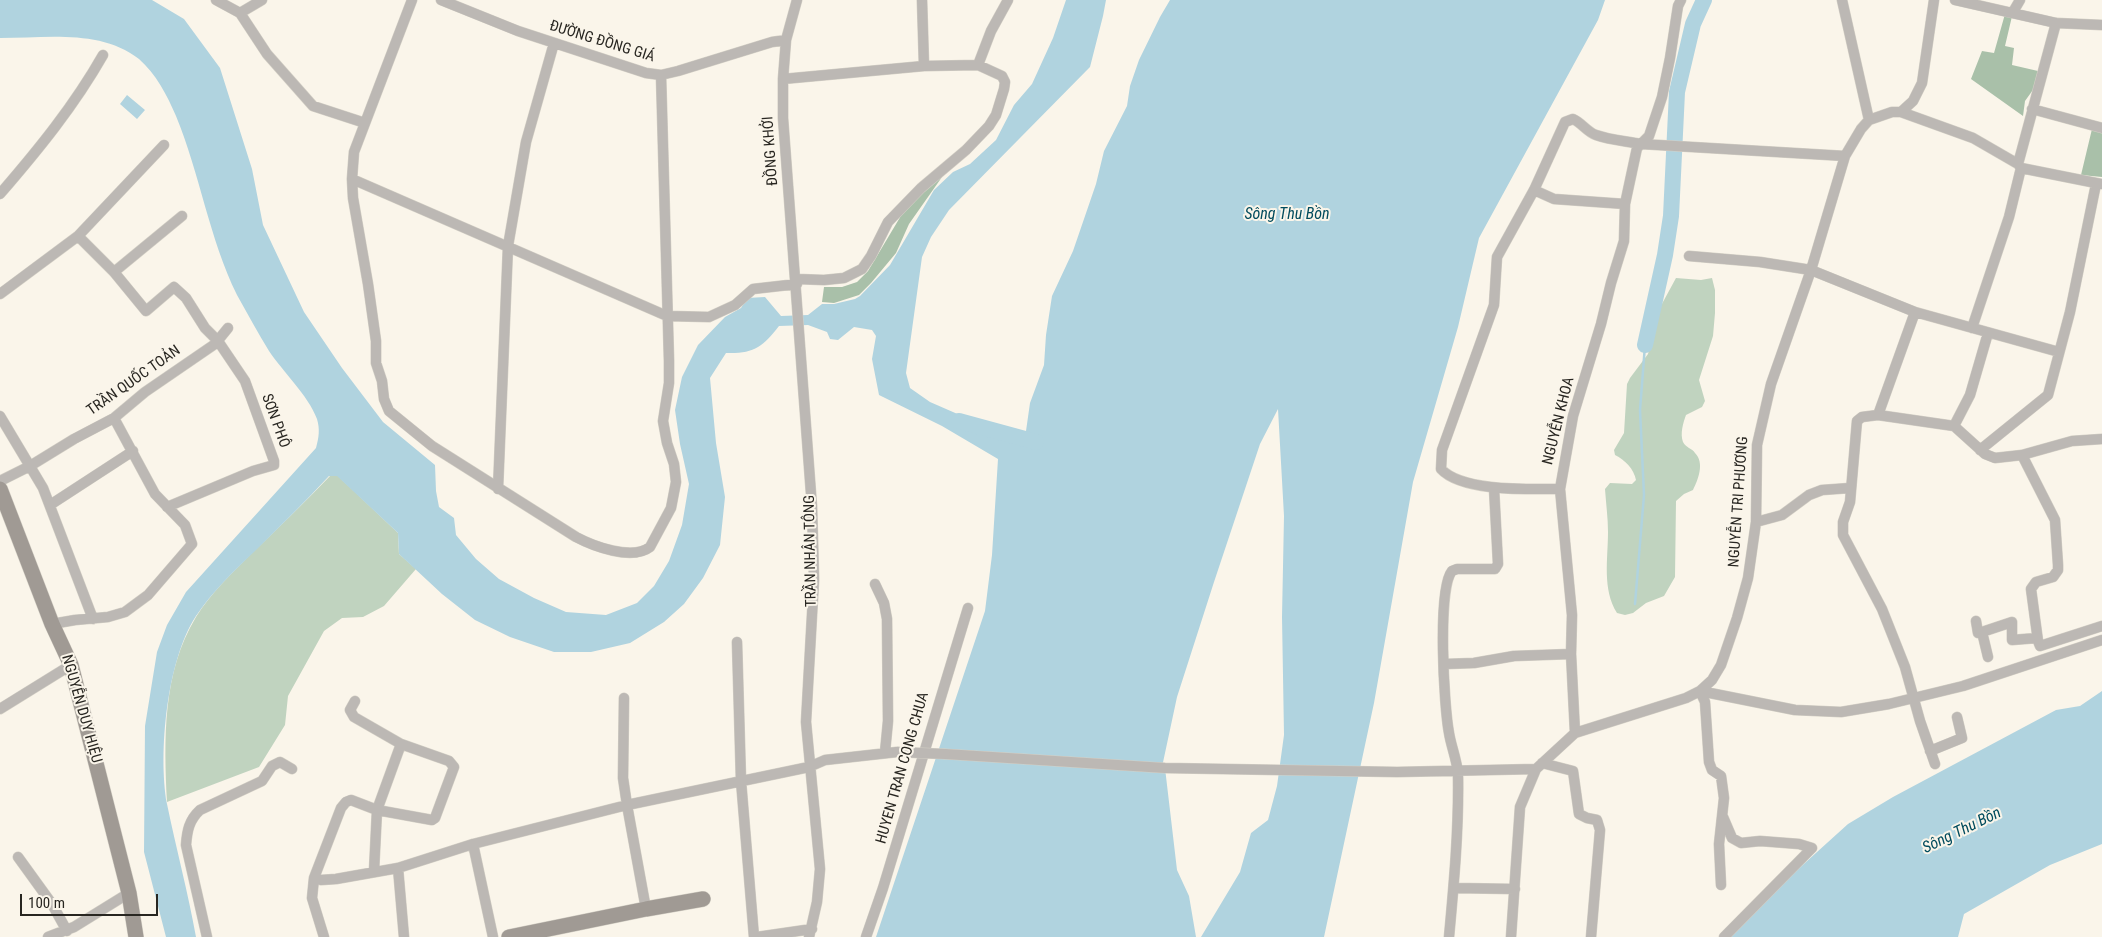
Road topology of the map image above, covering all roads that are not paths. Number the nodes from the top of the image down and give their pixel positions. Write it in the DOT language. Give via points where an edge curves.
graph roads {
  1 [pos="216,0"];
  2 [pos="262,0"];
  3 [pos="412,0"];
  4 [pos="441,0"];
  5 [pos="797,0"];
  6 [pos="922,0"];
  7 [pos="1008,0"];
  8 [pos="1681,0"];
  9 [pos="1842,0"];
  10 [pos="1934,0"];
  11 [pos="1955,0"];
  12 [pos="2020,0"];
  13 [pos="2013,12"];
  14 [pos="240,13"];
  15 [pos="2056,23"];
  16 [pos="2102,25"];
  17 [pos="786,40"];
  18 [pos="554,43"];
  19 [pos="103,55"];
  20 [pos="978,65"];
  21 [pos="924,66"];
  22 [pos="662,75"];
  23 [pos="783,79"];
  24 [pos="2032,109"];
  25 [pos="1901,112"];
  26 [pos="1868,120"];
  27 [pos="365,123"];
  28 [pos="2102,128"];
  29 [pos="1641,144"];
  30 [pos="164,145"];
  31 [pos="1845,156"];
  32 [pos="2019,166"];
  33 [pos="352,179"];
  34 [pos="2099,184"];
  35 [pos="1534,190"];
  36 [pos="0,194"];
  37 [pos="1625,204"];
  38 [pos="182,216"];
  39 [pos="78,236"];
  40 [pos="508,246"];
  41 [pos="1689,256"];
  42 [pos="1811,270"];
  43 [pos="114,272"];
  44 [pos="797,281"];
  45 [pos="0,294"];
  46 [pos="797,301"];
  47 [pos="1915,312"];
  48 [pos="667,316"];
  49 [pos="228,328"];
  50 [pos="1972,328"];
  51 [pos="1988,333"];
  52 [pos="214,344"];
  53 [pos="2059,352"];
  54 [pos="1878,415"];
  55 [pos="0,416"];
  56 [pos="114,418"];
  57 [pos="1954,426"];
  58 [pos="2102,439"];
  59 [pos="1980,450"];
  60 [pos="132,451"];
  61 [pos="2022,455"];
  62 [pos="30,466"];
  63 [pos="0,481"];
  64 [pos="1494,488"];
  65 [pos="1850,488"];
  66 [pos="0,489"];
  67 [pos="498,489"];
  68 [pos="1560,489"];
  69 [pos="50,505"];
  70 [pos="167,507"];
  71 [pos="1756,522"];
  72 [pos="875,584"];
  73 [pos="968,608"];
  74 [pos="93,620"];
  75 [pos="1976,621"];
  76 [pos="52,624"];
  77 [pos="2102,626"];
  78 [pos="1982,632"];
  79 [pos="2037,638"];
  80 [pos="2102,640"];
  81 [pos="738,642"];
  82 [pos="1571,654"];
  83 [pos="1988,657"];
  84 [pos="1445,664"];
  85 [pos="71,665"];
  86 [pos="1700,691"];
  87 [pos="624,698"];
  88 [pos="1914,698"];
  89 [pos="355,701"];
  90 [pos="0,709"];
  91 [pos="1957,718"];
  92 [pos="1575,733"];
  93 [pos="401,744"];
  94 [pos="885,752"];
  95 [pos="1930,752"];
  96 [pos="1935,764"];
  97 [pos="1539,766"];
  98 [pos="810,767"];
  99 [pos="292,769"];
  100 [pos="1458,772"];
  101 [pos="741,781"];
  102 [pos="627,805"];
  103 [pos="376,810"];
  104 [pos="1723,818"];
  105 [pos="473,844"];
  106 [pos="18,857"];
  107 [pos="398,868"];
  108 [pos="374,871"];
  109 [pos="314,878"];
  110 [pos="1721,885"];
  111 [pos="1454,888"];
  112 [pos="1515,889"];
  113 [pos="129,893"];
  114 [pos="704,899"];
  115 [pos="646,908"];
  116 [pos="67,930"];
  117 [pos="561,932"];
  118 [pos="811,933"];
  119 [pos="48,937"];
  120 [pos="136,937"];
  121 [pos="207,937"];
  122 [pos="324,937"];
  123 [pos="404,937"];
  124 [pos="494,937"];
  125 [pos="509,937"];
  126 [pos="756,937"];
  127 [pos="866,937"];
  128 [pos="1449,937"];
  129 [pos="1511,937"];
  130 [pos="1591,937"];
  131 [pos="1724,937"];
  1 -- 14 [label="street"];
  2 -- 14 [label="street"];
  3 -- 27 [label="street"];
  4 -- 18 [label="street, ĐƯỜNG ĐỒNG GIÁ"];
  5 -- 17 [label="street, ĐỒNG KHỞI"];
  6 -- 21 [label="street"];
  7 -- 20 [label="street"];
  8 -- 29 [label="street, NGUYỄN KHOA" via="1662,97 1649,136"];
  9 -- 26 [label="street"];
  10 -- 25 [label="street" via="1922,83 1913,101"];
  11 -- 13 [label="street"];
  12 -- 13 [label="street"];
  13 -- 15 [label="street"];
  14 -- 27 [label="street" via="267,54 313,106"];
  15 -- 16 [label="street"];
  15 -- 24 [label="street"];
  17 -- 22 [label="street, ĐƯỜNG ĐỒNG GIÁ"];
  17 -- 23 [label="street, ĐỒNG KHỞI"];
  18 -- 22 [label="street, ĐƯỜNG ĐỒNG GIÁ" via="646,73"];
  18 -- 40 [label="street" via="526,142"];
  19 -- 36 [label="street" via="82,91"];
  20 -- 21 [label="street"];
  20 -- 44 [label="street" via="1002,76 1005,82 996,115 989,126 888,222 862,269 844,278"];
  21 -- 23 [label="street"];
  22 -- 48 [label="street"];
  23 -- 44 [label="street, ĐỒNG KHỞI" via="784,146"];
  24 -- 28 [label="street"];
  24 -- 32 [label="street"];
  25 -- 26 [label="street"];
  25 -- 32 [label="street" via="1972,138"];
  26 -- 31 [label="street, NGUYỄN TRI PHƯƠNG"];
  27 -- 33 [label="street" via="354,152"];
  29 -- 31 [label="street"];
  29 -- 35 [label="street" via="1596,136 1580,122 1568,120 1559,131"];
  29 -- 37 [label="street, NGUYỄN KHOA" via="1635,155"];
  30 -- 39 [label="street"];
  31 -- 42 [label="street, NGUYỄN TRI PHƯƠNG"];
  32 -- 34 [label="street"];
  32 -- 50 [label="street" via="2009,217"];
  33 -- 40 [label="street"];
  33 -- 67 [label="street" via="376,341 376,363 384,399 390,411 432,446"];
  34 -- 53 [label="street"];
  35 -- 37 [label="street" via="1554,198"];
  35 -- 64 [label="street" via="1497,257 1494,305 1442,450 1441,469 1450,477"];
  37 -- 68 [label="street, NGUYỄN KHOA" via="1624,242 1573,416"];
  38 -- 43 [label="street"];
  39 -- 43 [label="street"];
  39 -- 45 [label="street"];
  40 -- 48 [label="street"];
  40 -- 67 [label="street"];
  41 -- 42 [label="street"];
  42 -- 47 [label="street"];
  42 -- 71 [label="street, NGUYỄN TRI PHƯƠNG" via="1771,384 1757,445"];
  43 -- 52 [label="street" via="146,311 174,287 186,298"];
  44 -- 46 [label="street, ĐỒNG KHỞI"];
  44 -- 48 [label="street" via="753,289 735,305 709,317"];
  46 -- 98 [label="street, TRẦN NHÂN TÔNG" via="812,507 806,722"];
  47 -- 50 [label="street"];
  47 -- 54 [label="street"];
  48 -- 67 [label="street" via="669,383 664,421 676,482 671,508 650,548 630,552 593,546"];
  49 -- 52 [label="street, TRẦN QUỐC TOẢN"];
  50 -- 51 [label="street"];
  51 -- 53 [label="street"];
  51 -- 57 [label="street" via="1970,395"];
  52 -- 56 [label="street, TRẦN QUỐC TOẢN"];
  52 -- 70 [label="street, SƠN PHÔ" via="245,382 274,465"];
  53 -- 59 [label="street" via="2048,395"];
  54 -- 57 [label="street"];
  54 -- 65 [label="street" via="1857,421"];
  55 -- 62 [label="street"];
  56 -- 60 [label="street"];
  56 -- 62 [label="street, TRẦN QUỐC TOẢN"];
  57 -- 59 [label="street"];
  58 -- 61 [label="street" via="2072,441"];
  59 -- 61 [label="street" via="1995,458"];
  60 -- 69 [label="street"];
  60 -- 70 [label="street" via="155,494"];
  61 -- 79 [label="street" via="2055,520 2058,570 2053,577 2036,582 2031,589"];
  62 -- 63 [label="street, TRẦN QUỐC TOẢN"];
  62 -- 69 [label="street"];
  64 -- 68 [label="street"];
  64 -- 84 [label="street" via="1498,564 1495,569 1457,569 1450,574 1443,626"];
  65 -- 71 [label="street" via="1822,490 1809,495 1782,516"];
  65 -- 88 [label="street" via="1843,535 1882,610 1906,666"];
  66 -- 76 [label="main road, NGUYỄN DUY HIỆU"];
  68 -- 82 [label="street, NGUYỄN KHOA" via="1572,615"];
  69 -- 74 [label="street"];
  70 -- 74 [label="street" via="185,525 192,540 191,546 140,601 125,612"];
  71 -- 86 [label="street, NGUYỄN TRI PHƯƠNG" via="1748,578 1737,618 1721,665"];
  72 -- 94 [label="street" via="887,619 888,721"];
  73 -- 127 [label="street, HUYEN TRAN CONG CHUA"];
  74 -- 76 [label="street"];
  75 -- 78 [label="street" via="1978,633"];
  76 -- 85 [label="main road, NGUYỄN DUY HIỆU"];
  77 -- 79 [label="street" via="2040,646"];
  78 -- 79 [label="street" via="2012,622 2012,640"];
  78 -- 83 [label="street"];
  80 -- 88 [label="street" via="1963,686"];
  81 -- 101 [label="street"];
  82 -- 84 [label="street" via="1514,656"];
  82 -- 92 [label="street, NGUYỄN KHOA"];
  84 -- 100 [label="street" via="1449,732"];
  85 -- 90 [label="street"];
  85 -- 113 [label="main road, NGUYỄN DUY HIỆU"];
  86 -- 88 [label="street" via="1795,710 1841,712"];
  86 -- 92 [label="street, NGUYỄN TRI PHƯƠNG"];
  86 -- 104 [label="street" via="1705,702 1709,762 1712,770 1721,776"];
  87 -- 102 [label="street" via="623,778"];
  88 -- 95 [label="street"];
  89 -- 93 [label="street" via="350,710 354,717"];
  91 -- 95 [label="street" via="1962,738"];
  92 -- 97 [label="street, NGUYỄN TRI PHƯƠNG"];
  93 -- 103 [label="street"];
  93 -- 103 [label="street" via="449,760 454,767 435,818"];
  94 -- 98 [label="street" via="825,760"];
  94 -- 100 [label="street, bridge" via="1165,768"];
  95 -- 96 [label="street"];
  97 -- 100 [label="street"];
  97 -- 112 [label="street, NGUYỄN TRI PHƯƠNG" via="1520,807"];
  97 -- 130 [label="street" via="1574,772 1580,814 1599,823"];
  98 -- 101 [label="street"];
  98 -- 118 [label="street, TRẦN NHÂN TÔNG" via="820,869"];
  99 -- 121 [label="street" via="280,762 272,766 262,781 193,816 186,845"];
  100 -- 111 [label="street"];
  101 -- 102 [label="street"];
  101 -- 126 [label="street"];
  102 -- 105 [label="street"];
  102 -- 115 [label="street"];
  103 -- 108 [label="street"];
  103 -- 109 [label="street" via="351,800 346,802"];
  104 -- 110 [label="street" via="1719,844"];
  104 -- 131 [label="street" via="1732,838 1741,843 1799,844 1812,848"];
  105 -- 107 [label="street"];
  105 -- 124 [label="street"];
  106 -- 116 [label="street"];
  107 -- 108 [label="street"];
  107 -- 123 [label="street"];
  108 -- 109 [label="street" via="336,879"];
  109 -- 122 [label="street" via="312,898"];
  111 -- 112 [label="street"];
  111 -- 128 [label="street"];
  112 -- 129 [label="street, NGUYỄN TRI PHƯƠNG"];
  113 -- 116 [label="street"];
  113 -- 120 [label="main road, NGUYỄN DUY HIỆU"];
  114 -- 115 [label="main road"];
  115 -- 117 [label="main road"];
  116 -- 119 [label="street"];
  117 -- 125 [label="main road"];
  118 -- 126 [label="street"];
}
